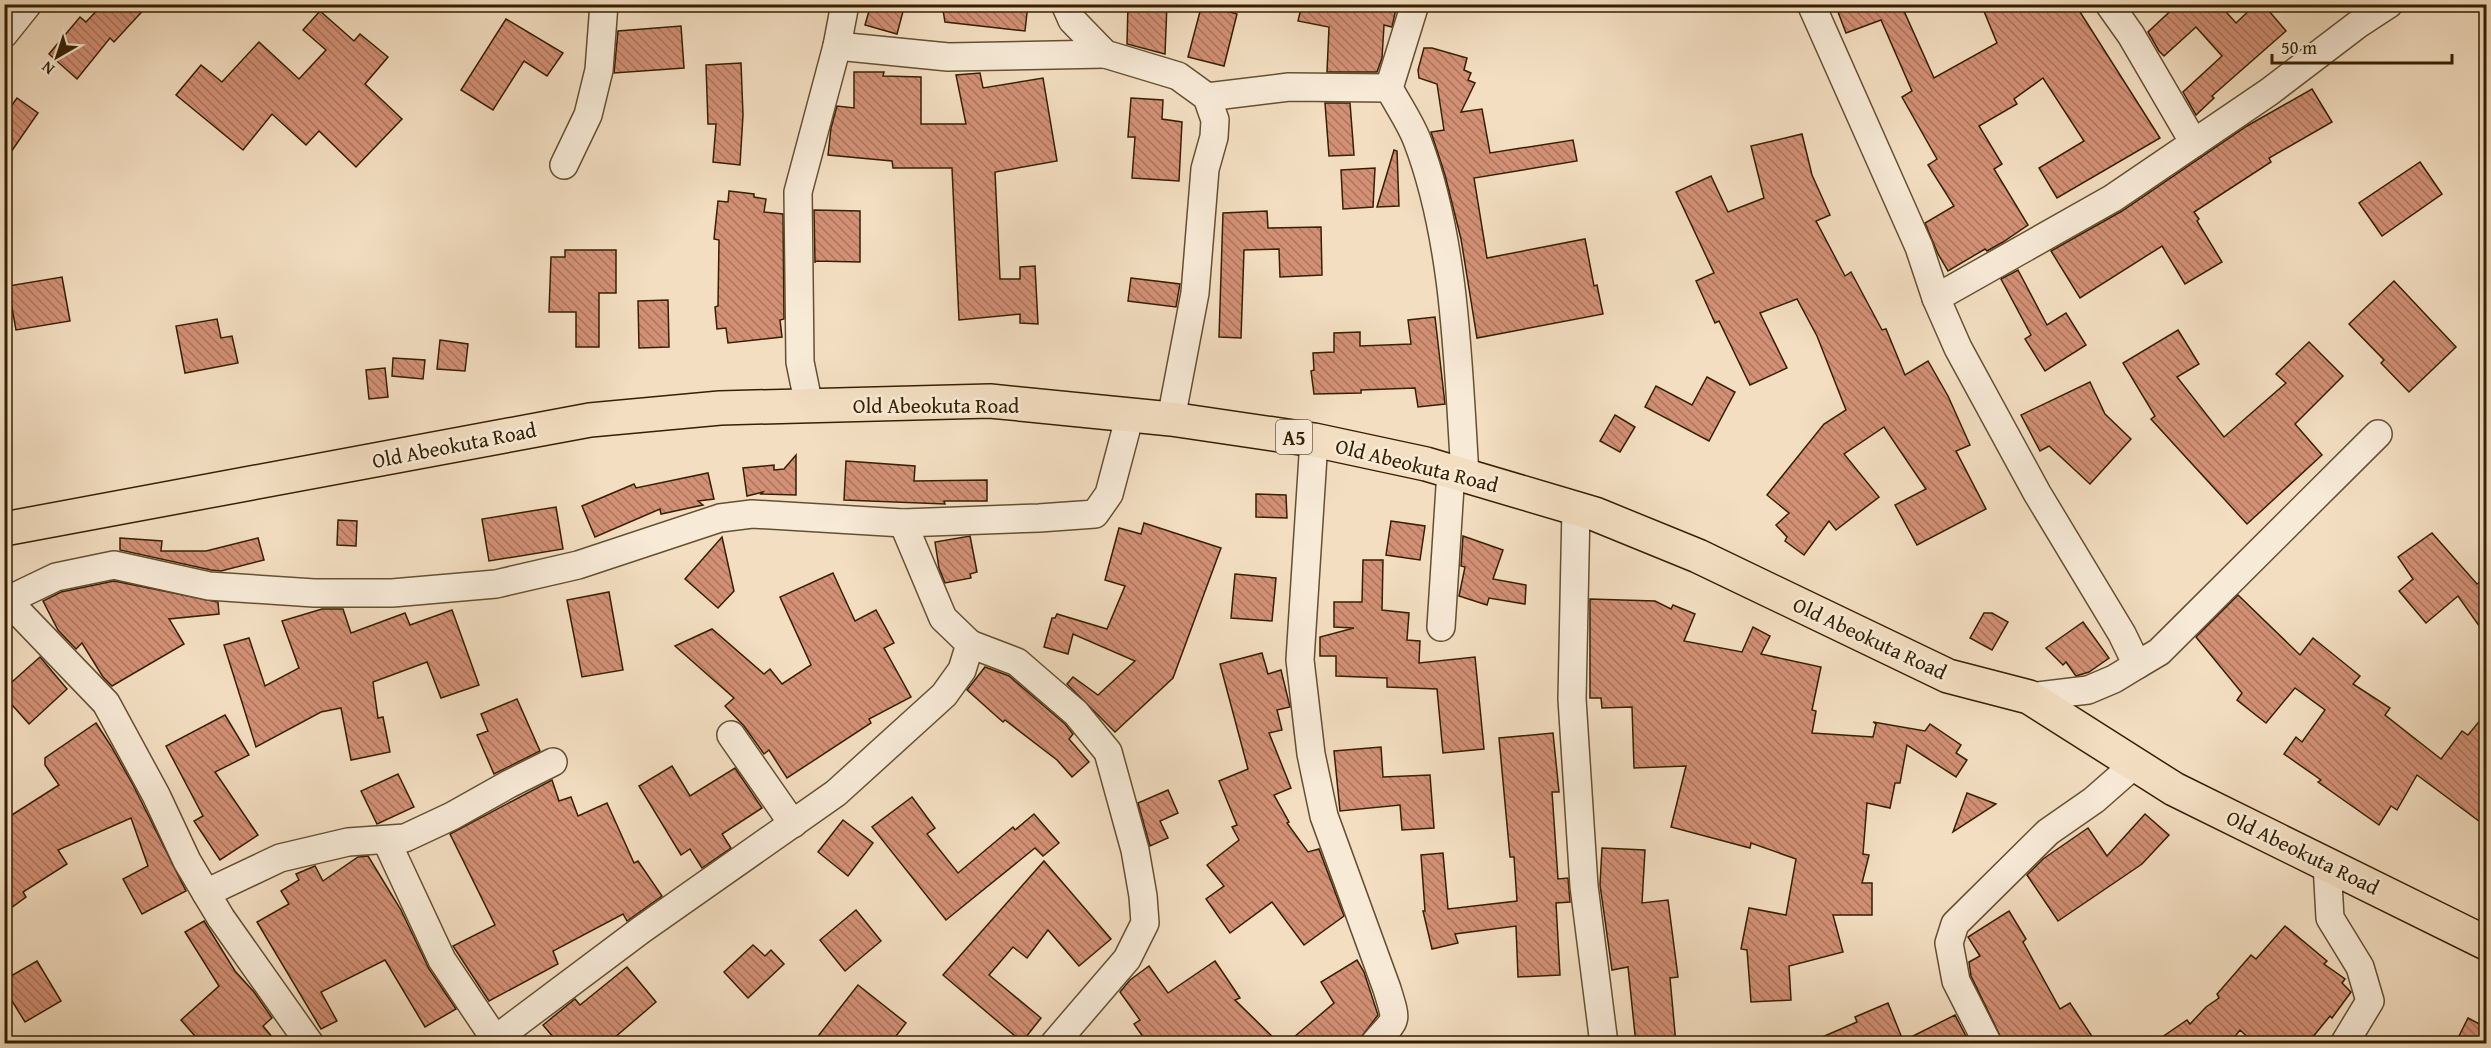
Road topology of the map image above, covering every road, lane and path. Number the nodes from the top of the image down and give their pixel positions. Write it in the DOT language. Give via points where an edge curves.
graph roads {
  1 [pos="28,4"];
  2 [pos="604,4"];
  3 [pos="845,4"];
  4 [pos="1065,4"];
  5 [pos="1415,4"];
  6 [pos="1811,4"];
  7 [pos="2109,4"];
  8 [pos="2388,4"];
  9 [pos="4,34"];
  10 [pos="837,46"];
  11 [pos="1105,54"];
  12 [pos="1389,88"];
  13 [pos="1208,97"];
  14 [pos="2194,143"];
  15 [pos="564,165"];
  16 [pos="1936,298"];
  17 [pos="809,406"];
  18 [pos="1130,415"];
  19 [pos="1170,419"];
  20 [pos="2378,434"];
  21 [pos="1314,440"];
  22 [pos="1458,473"];
  23 [pos="1576,508"];
  24 [pos="903,523"];
  25 [pos="4,529"];
  26 [pos="6,599"];
  27 [pos="1441,627"];
  28 [pos="970,644"];
  29 [pos="2137,665"];
  30 [pos="2029,697"];
  31 [pos="731,735"];
  32 [pos="553,762"];
  33 [pos="2135,765"];
  34 [pos="793,824"];
  35 [pos="386,840"];
  36 [pos="2327,864"];
  37 [pos="206,893"];
  38 [pos="2487,943"];
  39 [pos="492,1041"];
  40 [pos="310,1044"];
  41 [pos="1054,1044"];
  42 [pos="1374,1044"];
  43 [pos="1604,1044"];
  44 [pos="1988,1044"];
  45 [pos="2344,1044"];
  1 -- 9 [label="street"];
  2 -- 15 [label="street" via="599,70 588,115"];
  3 -- 10 [label="street"];
  4 -- 11 [label="street" via="1072,20"];
  5 -- 12 [label="street"];
  6 -- 16 [label="street" via="1919,247"];
  7 -- 14 [label="street"];
  8 -- 14 [label="street"];
  10 -- 11 [label="street" via="948,57"];
  10 -- 17 [label="street" via="798,192 800,362"];
  11 -- 13 [label="street" via="1178,76"];
  12 -- 13 [label="street" via="1289,87"];
  12 -- 22 [label="street" via="1420,148 1445,250 1457,357"];
  13 -- 19 [label="street" via="1215,120 1214,137 1205,169 1195,292"];
  14 -- 16 [label="street" via="2113,198"];
  16 -- 29 [label="street" via="1974,379"];
  17 -- 18 [label="highway, Old Abeokuta Road / A5" via="990,401"];
  17 -- 25 [label="highway, Old Abeokuta Road / A5" via="720,408 590,420"];
  18 -- 19 [label="highway, Old Abeokuta Road / A5"];
  18 -- 24 [label="street" via="1109,494 1095,514"];
  19 -- 21 [label="highway, Old Abeokuta Road / A5"];
  20 -- 29 [label="street" via="2158,652"];
  21 -- 22 [label="highway, Old Abeokuta Road / A5"];
  21 -- 42 [label="street" via="1300,660 1311,754 1324,816 1395,1016 1391,1027"];
  22 -- 23 [label="highway, Old Abeokuta Road / A5"];
  22 -- 27 [label="street"];
  23 -- 30 [label="highway, Old Abeokuta Road / A5" via="1698,556 1948,676"];
  23 -- 43 [label="street" via="1572,699 1584,886"];
  24 -- 26 [label="street" via="752,514 720,518 578,566 496,584 392,593 209,586 114,566 56,577"];
  24 -- 28 [label="street" via="944,618"];
  26 -- 37 [label="street" via="106,703"];
  28 -- 34 [label="street" via="962,670 944,695 836,794"];
  28 -- 41 [label="street" via="1017,662 1076,713 1108,752 1135,850 1145,923 1127,959"];
  29 -- 30 [label="street" via="2088,690"];
  30 -- 33 [label="highway, Old Abeokuta Road / A5"];
  31 -- 34 [label="street"];
  32 -- 35 [label="street" via="442,820 405,837"];
  33 -- 36 [label="highway, Old Abeokuta Road / A5" via="2174,789"];
  33 -- 44 [label="street" via="2048,832 1955,924 1949,943 1956,981"];
  34 -- 39 [label="street"];
  35 -- 37 [label="street" via="348,842 280,858"];
  35 -- 39 [label="street" via="442,960"];
  36 -- 38 [label="highway, Old Abeokuta Road / A5"];
  36 -- 45 [label="street" via="2330,918 2360,967 2370,1001"];
  37 -- 40 [label="street"];
}
